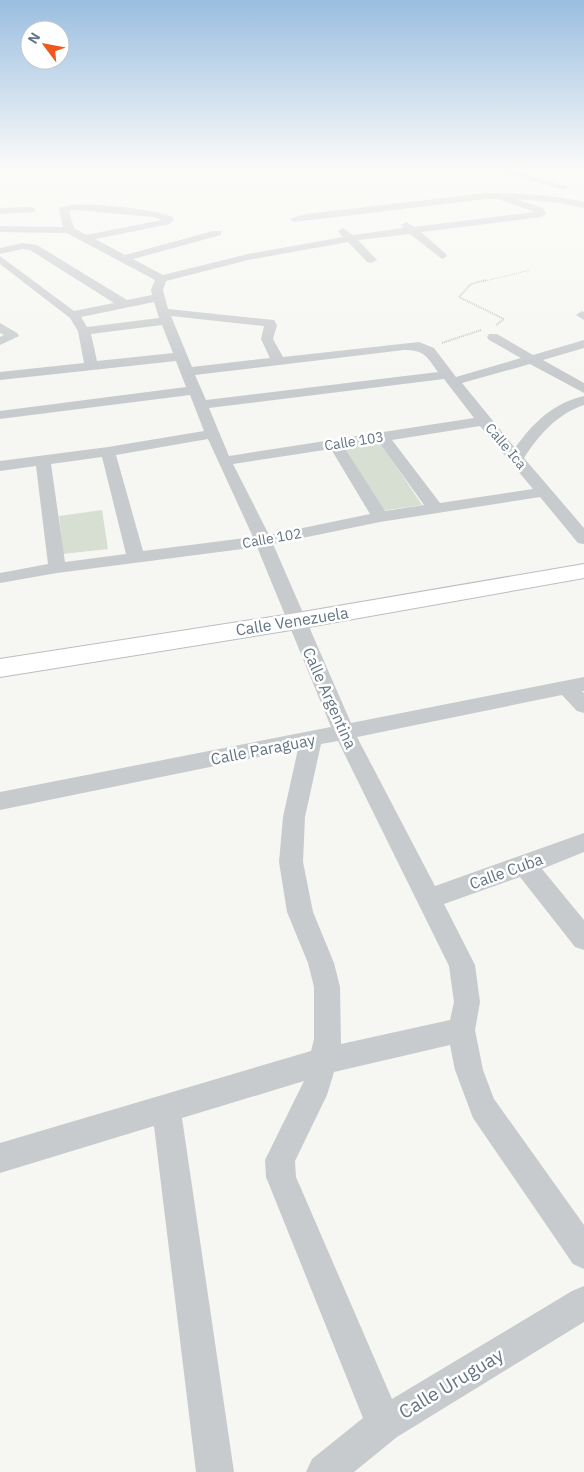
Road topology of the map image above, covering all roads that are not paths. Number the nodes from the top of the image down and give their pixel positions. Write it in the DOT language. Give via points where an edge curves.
graph roads {
  1 [pos="85,238"];
  2 [pos="200,238"];
  3 [pos="352,238"];
  4 [pos="421,238"];
  5 [pos="0,251"];
  6 [pos="442,256"];
  7 [pos="125,258"];
  8 [pos="0,259"];
  9 [pos="370,260"];
  10 [pos="161,279"];
  11 [pos="159,297"];
  12 [pos="123,303"];
  13 [pos="72,315"];
  14 [pos="165,316"];
  15 [pos="0,327"];
  16 [pos="84,331"];
  17 [pos="493,337"];
  18 [pos="0,341"];
  19 [pos="584,344"];
  20 [pos="181,356"];
  21 [pos="278,360"];
  22 [pos="532,360"];
  23 [pos="91,366"];
  24 [pos="187,372"];
  25 [pos="0,376"];
  26 [pos="449,378"];
  27 [pos="584,389"];
  28 [pos="198,398"];
  29 [pos="584,400"];
  30 [pos="0,415"];
  31 [pos="484,421"];
  32 [pos="213,434"];
  33 [pos="383,437"];
  34 [pos="334,444"];
  35 [pos="108,452"];
  36 [pos="516,458"];
  37 [pos="43,460"];
  38 [pos="224,461"];
  39 [pos="0,466"];
  40 [pos="544,492"];
  41 [pos="436,509"];
  42 [pos="380,517"];
  43 [pos="584,539"];
  44 [pos="263,541"];
  45 [pos="136,557"];
  46 [pos="57,568"];
  47 [pos="584,571"];
  48 [pos="0,578"];
  49 [pos="297,621"];
  50 [pos="0,668"];
  51 [pos="575,686"];
  52 [pos="584,706"];
  53 [pos="344,732"];
  54 [pos="311,739"];
  55 [pos="0,801"];
  56 [pos="584,842"];
  57 [pos="525,865"];
  58 [pos="428,899"];
  59 [pos="584,939"];
  60 [pos="461,1030"];
  61 [pos="324,1062"];
  62 [pos="166,1107"];
  63 [pos="0,1158"];
  64 [pos="584,1253"];
  65 [pos="584,1303"];
  66 [pos="384,1424"];
  67 [pos="216,1472"];
  68 [pos="325,1472"];
  1 -- 7 [label="street"];
  2 -- 7 [label="street"];
  3 -- 9 [label="street"];
  3 -- 10 [label="street" via="248,257"];
  4 -- 6 [label="street"];
  5 -- 12 [label="street" via="33,247"];
  7 -- 10 [label="street"];
  8 -- 13 [label="street"];
  10 -- 11 [label="street" via="157,290"];
  11 -- 12 [label="street"];
  11 -- 14 [label="street, Calle Argentina"];
  12 -- 13 [label="street"];
  13 -- 16 [label="street"];
  14 -- 16 [label="street"];
  14 -- 20 [label="street, Calle Argentina"];
  14 -- 21 [label="street" via="270,323 267,338"];
  15 -- 18 [label="street" via="13,336"];
  16 -- 23 [label="street"];
  17 -- 22 [label="street"];
  19 -- 22 [label="street"];
  20 -- 23 [label="street"];
  20 -- 24 [label="street, Calle Argentina"];
  21 -- 24 [label="street"];
  21 -- 26 [label="street, Calle Ica" via="412,345 427,350"];
  22 -- 26 [label="street"];
  22 -- 27 [label="street"];
  23 -- 25 [label="street"];
  24 -- 28 [label="street, Calle Argentina"];
  26 -- 28 [label="street"];
  26 -- 31 [label="street, Calle Ica"];
  28 -- 30 [label="street"];
  28 -- 32 [label="street, Calle Argentina"];
  29 -- 36 [label="street" via="550,415 533,432"];
  31 -- 33 [label="street, Calle 103"];
  31 -- 36 [label="street, Calle Ica"];
  32 -- 35 [label="street"];
  32 -- 38 [label="street, Calle Argentina"];
  33 -- 34 [label="street, Calle 103"];
  33 -- 41 [label="street"];
  34 -- 38 [label="street, Calle 103"];
  34 -- 42 [label="street"];
  35 -- 37 [label="street"];
  35 -- 45 [label="street"];
  36 -- 40 [label="street, Calle Ica"];
  37 -- 39 [label="street"];
  37 -- 46 [label="street"];
  38 -- 44 [label="street, Calle Argentina"];
  40 -- 41 [label="street, Calle 102"];
  40 -- 43 [label="street, Calle Ica"];
  41 -- 42 [label="street, Calle 102"];
  42 -- 44 [label="street, Calle 102"];
  44 -- 45 [label="street, Calle 102"];
  44 -- 49 [label="street, Calle Argentina"];
  45 -- 46 [label="street, Calle 102"];
  46 -- 48 [label="street, Calle 102"];
  47 -- 49 [label="street, Calle Venezuela"];
  49 -- 50 [label="street, Calle Venezuela"];
  49 -- 53 [label="street, Calle Argentina"];
  51 -- 52 [label="street"];
  51 -- 53 [label="street, Calle Paraguay"];
  53 -- 54 [label="street, Calle Paraguay"];
  53 -- 58 [label="street, Calle Argentina"];
  54 -- 55 [label="street, Calle Paraguay"];
  54 -- 61 [label="street" via="294,817 291,862 300,912 327,987 329,1012"];
  56 -- 57 [label="street, Calle Cuba"];
  57 -- 58 [label="street, Calle Cuba"];
  57 -- 59 [label="street"];
  58 -- 60 [label="street, Calle Argentina" via="462,965 467,1002"];
  60 -- 61 [label="street"];
  60 -- 64 [label="street" via="469,1070 483,1108"];
  61 -- 62 [label="street"];
  61 -- 66 [label="street" via="300,1123 280,1160 281,1177"];
  62 -- 63 [label="street"];
  62 -- 67 [label="street"];
  65 -- 66 [label="street, Calle Uruguay"];
  66 -- 68 [label="street, Calle Uruguay"];
}
